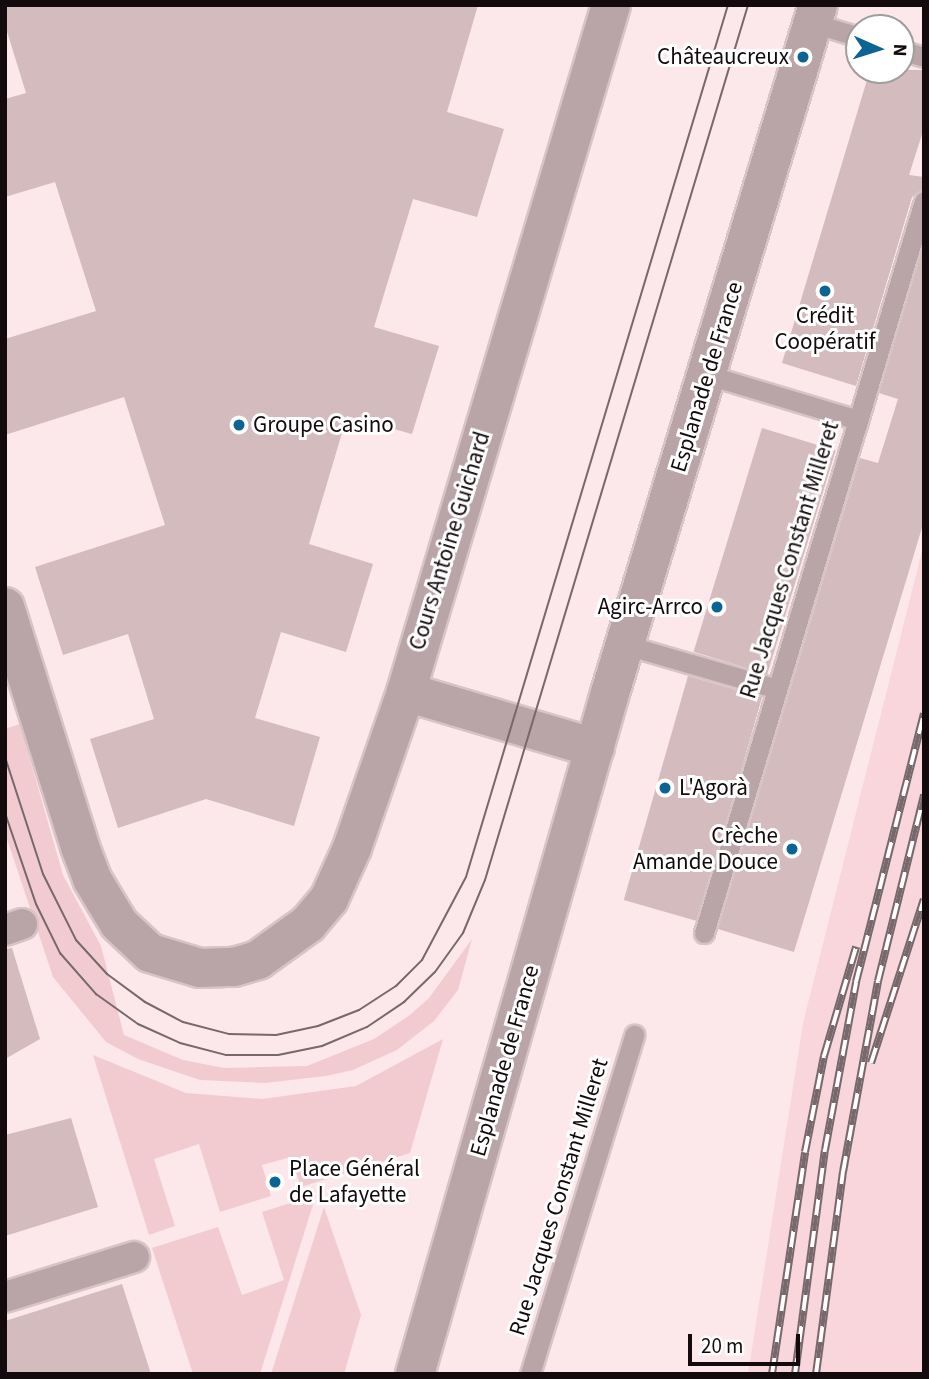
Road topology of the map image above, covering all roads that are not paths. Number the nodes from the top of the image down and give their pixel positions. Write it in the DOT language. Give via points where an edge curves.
graph roads {
  1 [pos="611,5"];
  2 [pos="815,14"];
  3 [pos="845,30"];
  4 [pos="924,201"];
  5 [pos="708,375"];
  6 [pos="858,420"];
  7 [pos="5,607"];
  8 [pos="625,645"];
  9 [pos="777,690"];
  10 [pos="406,692"];
  11 [pos="594,748"];
  12 [pos="704,933"];
  13 [pos="634,1035"];
  14 [pos="134,1257"];
  15 [pos="5,1297"];
  16 [pos="415,1374"];
  17 [pos="530,1374"];
  1 -- 10 [label="street, Cours Antoine Guichard"];
  2 -- 3 [label="lane"];
  2 -- 5 [label="street, Esplanade de France"];
  4 -- 6 [label="lane, Rue Jacques Constant Milleret"];
  5 -- 6 [label="lane"];
  5 -- 8 [label="street, Esplanade de France"];
  6 -- 9 [label="lane, Rue Jacques Constant Milleret"];
  7 -- 10 [label="street, Cours Antoine Guichard" via="92,878 119,924 135,941 173,963 234,967 258,960 285,944 329,899 352,848"];
  8 -- 9 [label="lane"];
  8 -- 11 [label="street, Esplanade de France"];
  9 -- 12 [label="lane, Rue Jacques Constant Milleret"];
  10 -- 11 [label="street"];
  11 -- 16 [label="street, Esplanade de France"];
  13 -- 17 [label="lane, Rue Jacques Constant Milleret"];
  14 -- 15 [label="street"];
}
